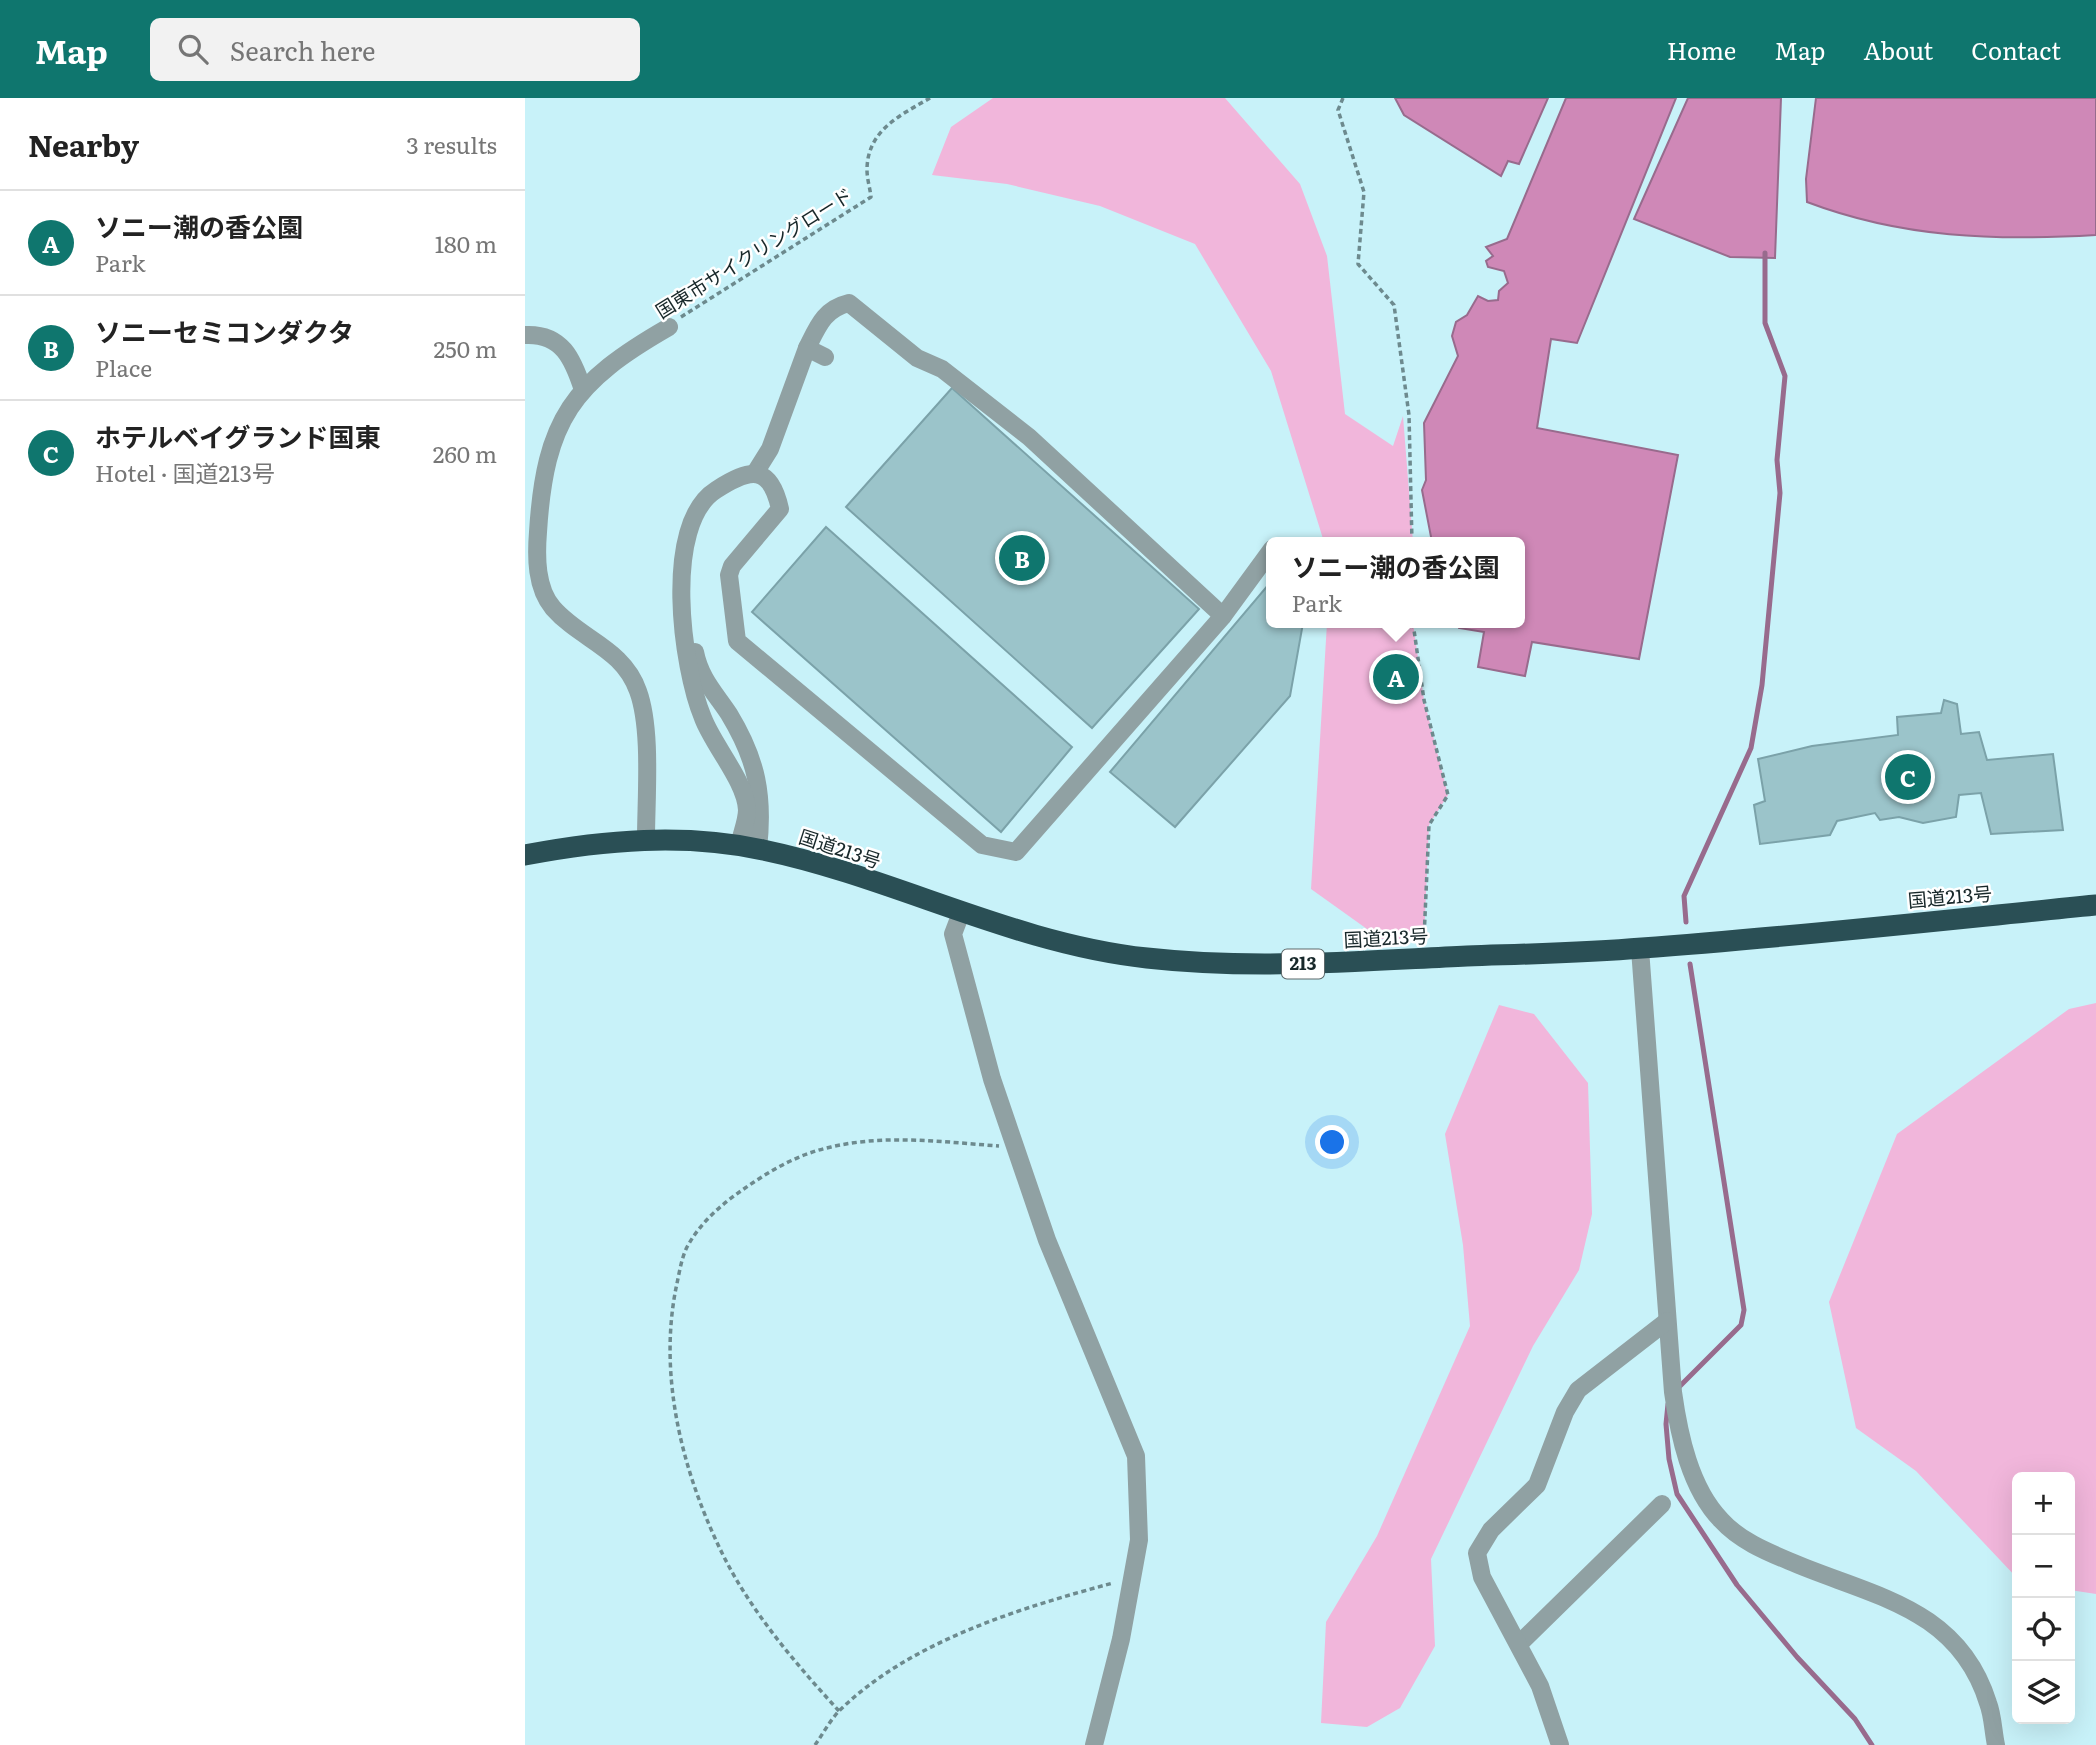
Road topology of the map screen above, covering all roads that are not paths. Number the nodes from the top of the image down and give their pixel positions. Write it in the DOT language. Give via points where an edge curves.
graph roads {
  1 [pos="671,324"];
  2 [pos="525,335"];
  3 [pos="807,348"];
  4 [pos="825,357"];
  5 [pos="583,390"];
  6 [pos="755,473"];
  7 [pos="731,480"];
  8 [pos="1266,557"];
  9 [pos="1223,616"];
  10 [pos="646,839"];
  11 [pos="749,848"];
  12 [pos="525,855"];
  13 [pos="2096,905"];
  14 [pos="961,913"];
  15 [pos="1640,949"];
  16 [pos="1667,1321"];
  17 [pos="1662,1504"];
  18 [pos="1519,1644"];
  19 [pos="1094,1745"];
  20 [pos="1560,1745"];
  21 [pos="1996,1745"];
  1 -- 5 [label="street" via="623,353"];
  2 -- 5 [label="street" via="548,336 564,346"];
  3 -- 4 [label="street"];
  3 -- 6 [label="street" via="770,449"];
  3 -- 9 [label="street" via="821,319 833,307 849,303 917,358 942,369 1029,437"];
  5 -- 10 [label="street" via="554,433 548,456 539,508 538,567 544,594 554,609 625,664 638,691 644,720"];
  6 -- 7 [label="street"];
  6 -- 9 [label="street" via="772,483 780,509 729,575 737,641 982,845 1016,852"];
  7 -- 11 [label="street" via="701,530 691,592 698,666 740,734 755,770 762,809"];
  7 -- 11 [label="street" via="708,495 693,520 683,564 684,646 703,719 741,789"];
  8 -- 9 [label="street"];
  10 -- 11 [label="highway, 国道213号 / 213"];
  10 -- 12 [label="highway, 国道213号 / 213"];
  11 -- 14 [label="highway, 国道213号 / 213" via="850,874"];
  13 -- 15 [label="highway, 国道213号 / 213"];
  14 -- 15 [label="highway, 国道213号 / 213" via="1084,947 1144,958 1241,966"];
  14 -- 19 [label="street" via="953,934 992,1079 1047,1240 1134,1449 1139,1473 1139,1540 1121,1639"];
  15 -- 16 [label="street"];
  16 -- 18 [label="street" via="1578,1390 1569,1401 1537,1485 1482,1541 1476,1553 1477,1565"];
  16 -- 21 [label="street" via="1678,1430 1692,1474 1720,1520 1756,1547 1908,1607 1947,1633 1972,1665 1989,1703"];
  17 -- 18 [label="street"];
  18 -- 20 [label="street" via="1540,1686"];
}
